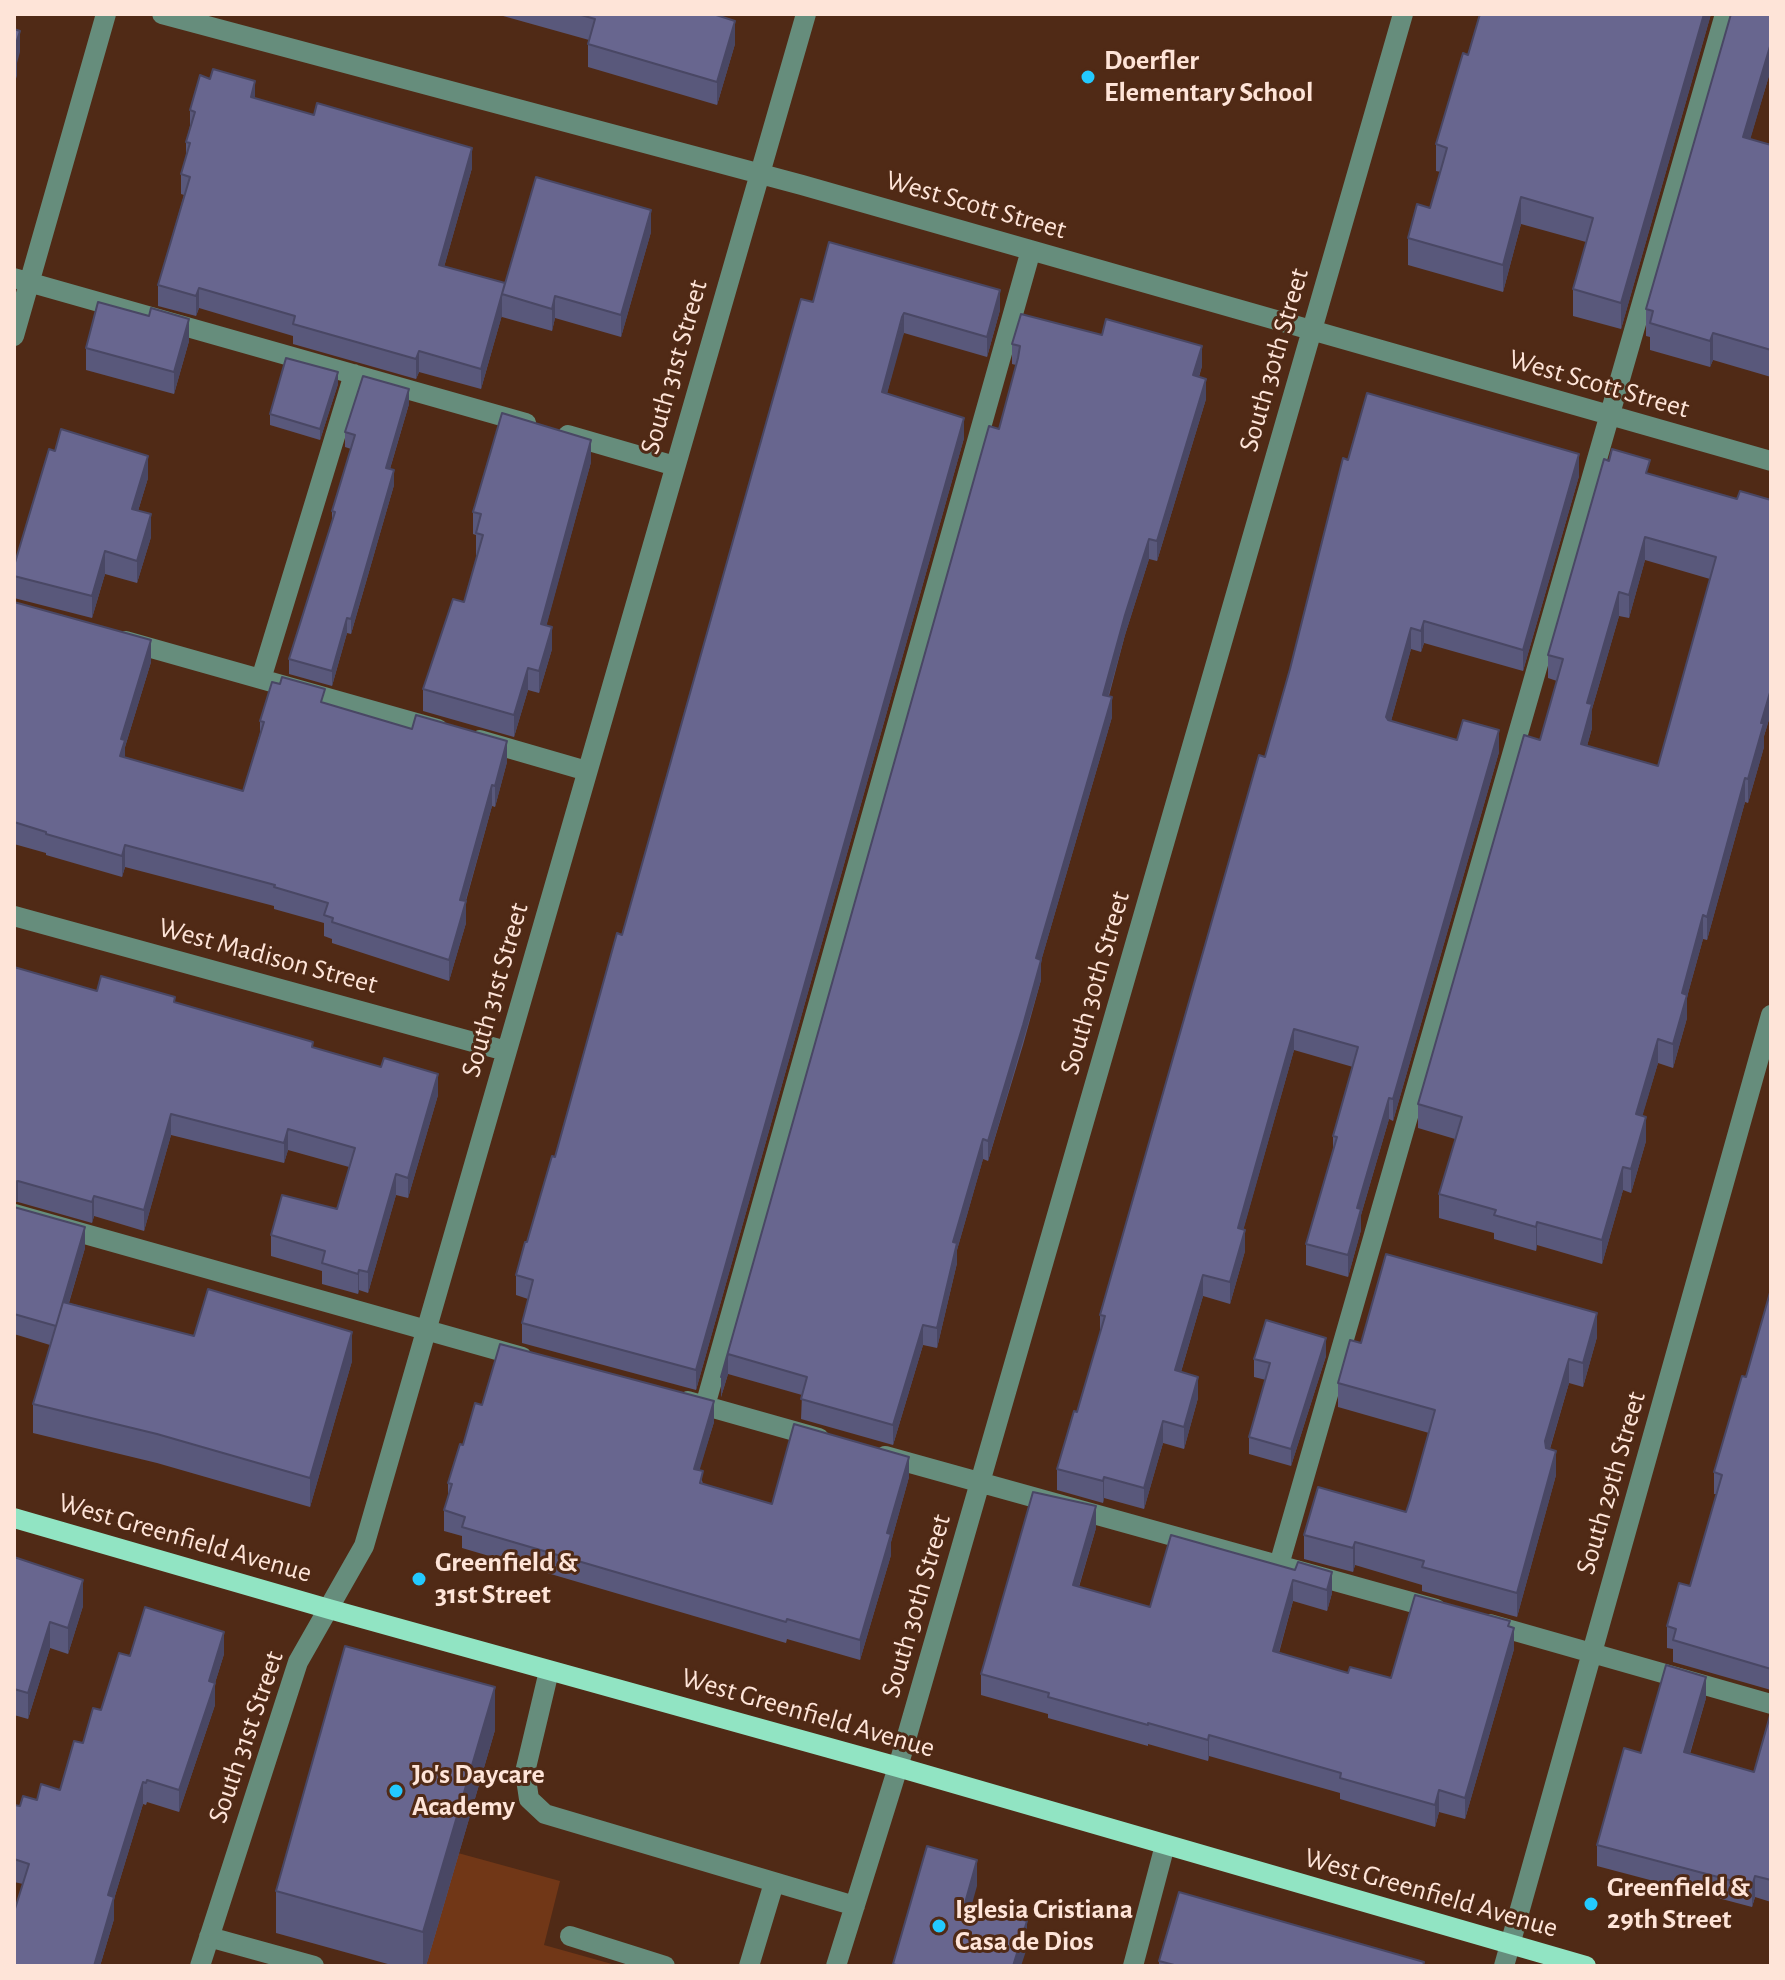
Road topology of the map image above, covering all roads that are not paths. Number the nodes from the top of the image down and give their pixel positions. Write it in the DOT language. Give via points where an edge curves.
graph roads {
  1 [pos="106,14"];
  2 [pos="162,14"];
  3 [pos="806,14"];
  4 [pos="1403,14"];
  5 [pos="1725,14"];
  6 [pos="759,173"];
  7 [pos="1031,250"];
  8 [pos="22,281"];
  9 [pos="1312,331"];
  10 [pos="14,336"];
  11 [pos="354,374"];
  12 [pos="1608,417"];
  13 [pos="1771,461"];
  14 [pos="675,466"];
  15 [pos="101,634"];
  16 [pos="261,679"];
  17 [pos="587,771"];
  18 [pos="14,916"];
  19 [pos="1771,1015"];
  20 [pos="506,1051"];
  21 [pos="14,1214"];
  22 [pos="426,1331"];
  23 [pos="543,1362"];
  24 [pos="676,1398"];
  25 [pos="705,1406"];
  26 [pos="836,1442"];
  27 [pos="865,1451"];
  28 [pos="980,1482"];
  29 [pos="14,1518"];
  30 [pos="1279,1565"];
  31 [pos="329,1609"];
  32 [pos="1593,1652"];
  33 [pos="549,1671"];
  34 [pos="1771,1704"];
  35 [pos="898,1767"];
  36 [pos="1165,1845"];
  37 [pos="774,1883"];
  38 [pos="855,1906"];
  39 [pos="570,1936"];
  40 [pos="209,1937"];
  41 [pos="1511,1946"];
  42 [pos="200,1966"];
  43 [pos="314,1966"];
  44 [pos="665,1966"];
  45 [pos="749,1966"];
  46 [pos="836,1966"];
  47 [pos="1133,1966"];
  48 [pos="1504,1966"];
  49 [pos="1586,1966"];
  1 -- 8 [label="street"];
  2 -- 6 [label="street, West Scott Street"];
  3 -- 6 [label="street, South 31st Street"];
  4 -- 9 [label="street, South 30th Street"];
  5 -- 12 [label="street"];
  6 -- 7 [label="street, West Scott Street"];
  6 -- 14 [label="street, South 31st Street"];
  7 -- 9 [label="street, West Scott Street"];
  7 -- 25 [label="street"];
  8 -- 10 [label="street"];
  8 -- 11 [label="street"];
  9 -- 12 [label="street, West Scott Street"];
  9 -- 28 [label="street, South 30th Street"];
  11 -- 14 [label="street"];
  11 -- 16 [label="street"];
  12 -- 13 [label="street, West Scott Street"];
  12 -- 30 [label="street"];
  14 -- 17 [label="street, South 31st Street"];
  15 -- 16 [label="street"];
  16 -- 17 [label="street"];
  17 -- 20 [label="street, South 31st Street"];
  18 -- 20 [label="street, West Madison Street"];
  19 -- 32 [label="street, South 29th Street"];
  20 -- 22 [label="street, South 31st Street"];
  21 -- 22 [label="street"];
  22 -- 23 [label="street"];
  22 -- 31 [label="street, South 31st Street" via="364,1546"];
  24 -- 25 [label="street"];
  25 -- 26 [label="street"];
  27 -- 28 [label="street"];
  28 -- 30 [label="street"];
  28 -- 35 [label="street, South 30th Street"];
  29 -- 31 [label="main road, West Greenfield Avenue"];
  30 -- 32 [label="street"];
  31 -- 33 [label="main road, West Greenfield Avenue"];
  31 -- 40 [label="street, South 31st Street" via="298,1662"];
  32 -- 34 [label="street"];
  32 -- 41 [label="street, South 29th Street"];
  33 -- 35 [label="main road, West Greenfield Avenue"];
  33 -- 37 [label="street" via="525,1772 529,1799 545,1814"];
  35 -- 36 [label="main road, West Greenfield Avenue"];
  35 -- 38 [label="street, South 30th Street"];
  36 -- 41 [label="main road, West Greenfield Avenue"];
  36 -- 47 [label="street"];
  37 -- 38 [label="street"];
  37 -- 45 [label="street"];
  38 -- 46 [label="street, South 30th Street"];
  39 -- 44 [label="street"];
  40 -- 42 [label="street, South 31st Street"];
  40 -- 43 [label="street"];
  41 -- 48 [label="street, South 29th Street"];
  41 -- 49 [label="main road, West Greenfield Avenue"];
}
